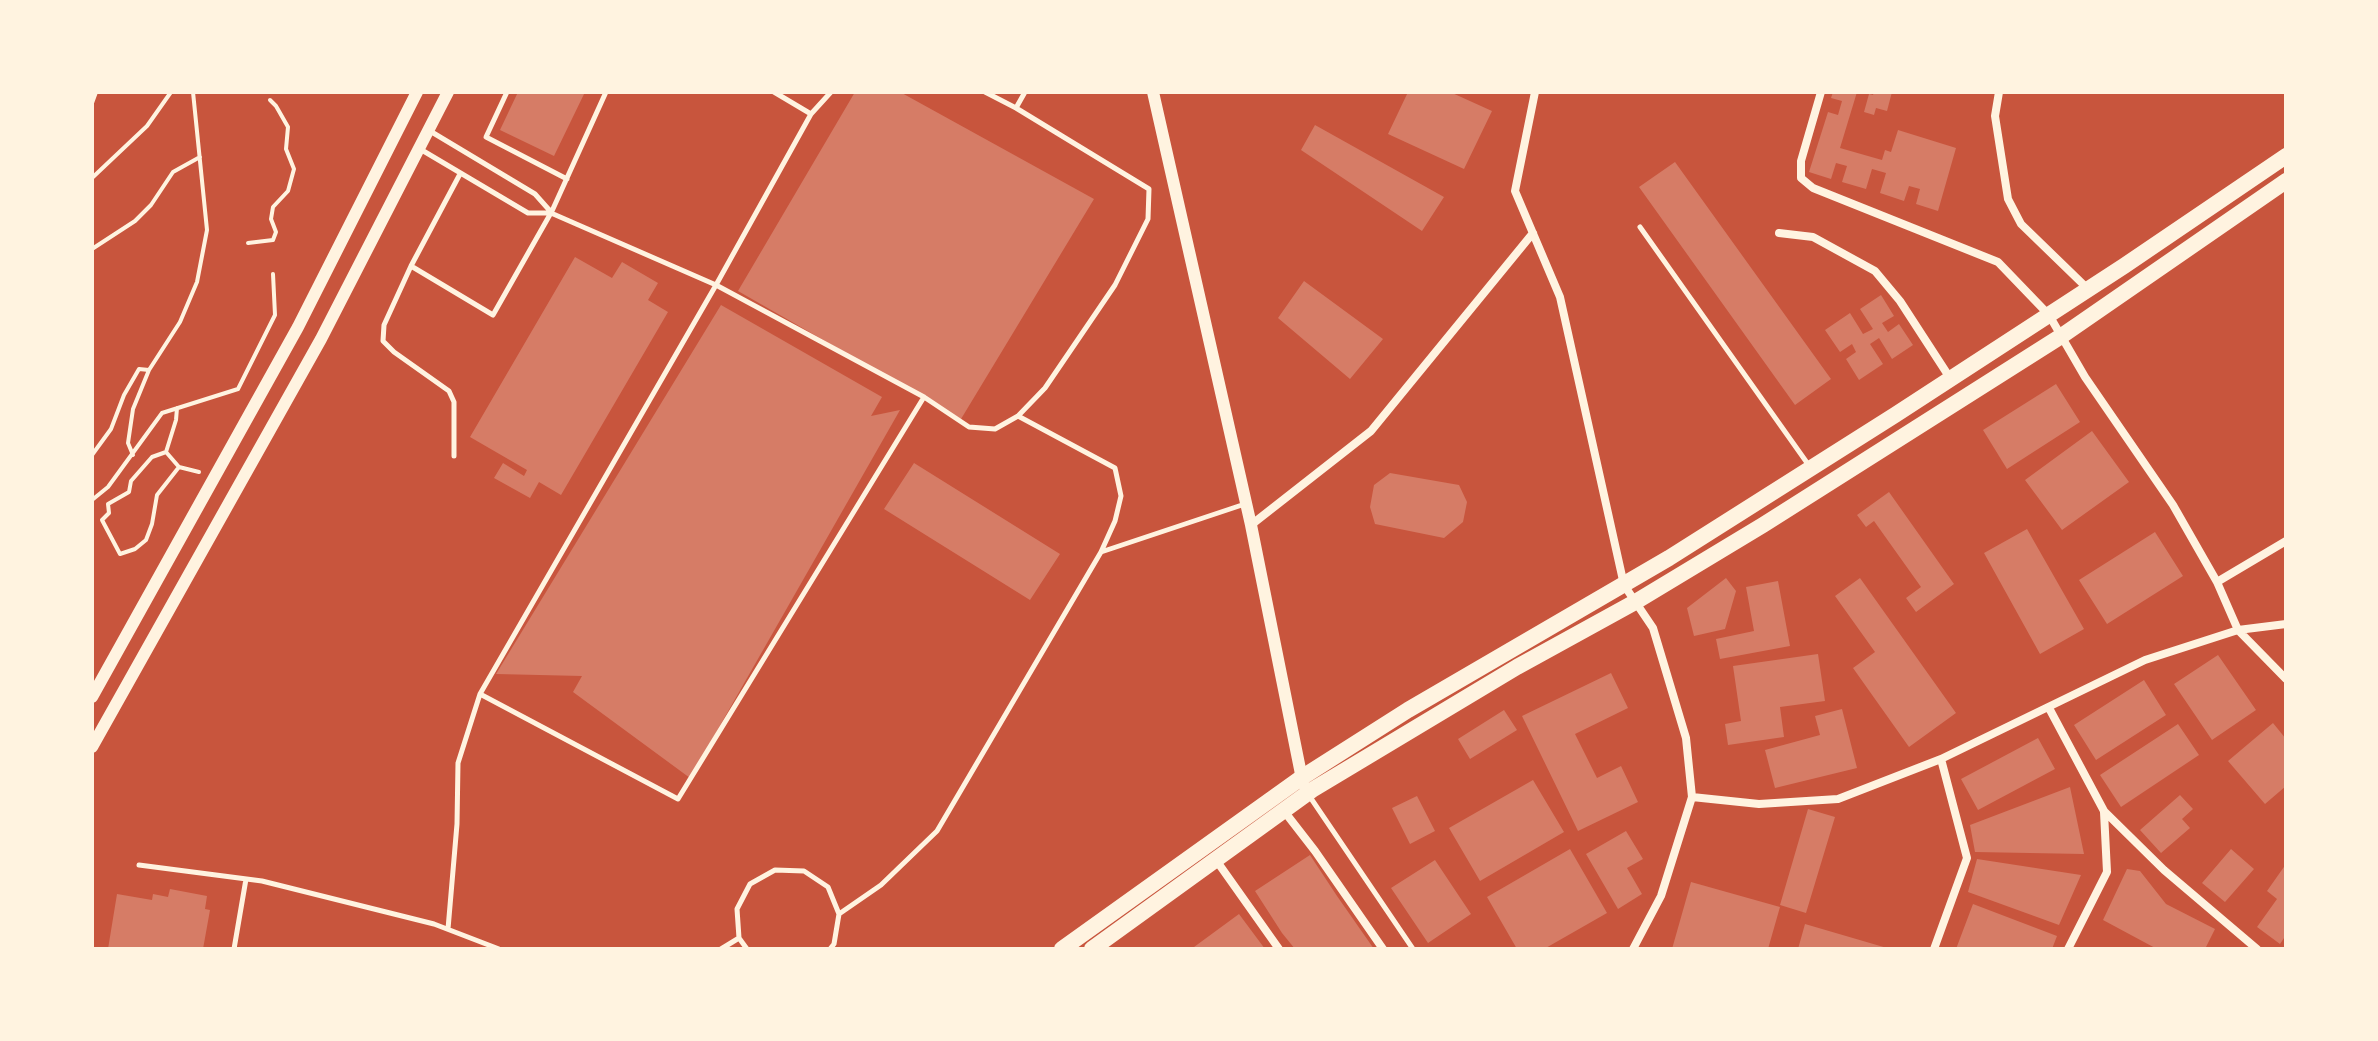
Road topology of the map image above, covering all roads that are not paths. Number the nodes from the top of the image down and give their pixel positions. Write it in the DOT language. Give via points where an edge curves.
graph roads {
  1 [pos="417,92"];
  2 [pos="448,92"];
  3 [pos="507,92"];
  4 [pos="606,92"];
  5 [pos="774,92"];
  6 [pos="831,92"];
  7 [pos="985,92"];
  8 [pos="1025,92"];
  9 [pos="1153,92"];
  10 [pos="1535,92"];
  11 [pos="1821,92"];
  12 [pos="1999,92"];
  13 [pos="1016,108"];
  14 [pos="811,114"];
  15 [pos="429,130"];
  16 [pos="395,137"];
  17 [pos="419,149"];
  18 [pos="2286,156"];
  19 [pos="460,174"];
  20 [pos="567,179"];
  21 [pos="2286,181"];
  22 [pos="551,213"];
  23 [pos="1640,227"];
  24 [pos="1533,233"];
  25 [pos="1779,233"];
  26 [pos="411,266"];
  27 [pos="716,285"];
  28 [pos="2089,289"];
  29 [pos="2049,315"];
  30 [pos="2063,335"];
  31 [pos="1951,379"];
  32 [pos="924,397"];
  33 [pos="1018,416"];
  34 [pos="454,456"];
  35 [pos="1810,468"];
  36 [pos="1246,503"];
  37 [pos="1251,525"];
  38 [pos="2286,541"];
  39 [pos="1101,552"];
  40 [pos="2217,582"];
  41 [pos="1624,585"];
  42 [pos="1637,601"];
  43 [pos="2286,624"];
  44 [pos="2238,630"];
  45 [pos="2286,679"];
  46 [pos="480,694"];
  47 [pos="92,697"];
  48 [pos="2049,708"];
  49 [pos="92,747"];
  50 [pos="1941,759"];
  51 [pos="1304,786"];
  52 [pos="1692,797"];
  53 [pos="1284,811"];
  54 [pos="2104,811"];
  55 [pos="1216,860"];
  56 [pos="139,865"];
  57 [pos="246,879"];
  58 [pos="839,914"];
  59 [pos="448,929"];
  60 [pos="739,938"];
  61 [pos="234,949"];
  62 [pos="499,949"];
  63 [pos="721,949"];
  64 [pos="747,949"];
  65 [pos="830,949"];
  66 [pos="1062,949"];
  67 [pos="1092,949"];
  68 [pos="1279,949"];
  69 [pos="1383,949"];
  70 [pos="1413,949"];
  71 [pos="1633,949"];
  72 [pos="1934,949"];
  73 [pos="2068,949"];
  74 [pos="2257,949"];
  1 -- 16 [label="street"];
  2 -- 15 [label="street"];
  3 -- 20 [label="lane" via="486,137"];
  4 -- 20 [label="lane"];
  5 -- 14 [label="lane"];
  6 -- 14 [label="lane"];
  7 -- 13 [label="lane"];
  8 -- 13 [label="lane"];
  9 -- 36 [label="street"];
  10 -- 24 [label="street" via="1515,191"];
  11 -- 29 [label="street" via="1801,178 1813,188 1998,262"];
  12 -- 28 [label="street" via="1995,116 2008,199 2021,224"];
  13 -- 33 [label="lane" via="1149,189 1148,219 1115,285 1045,388"];
  14 -- 27 [label="lane"];
  15 -- 17 [label="street"];
  15 -- 22 [label="lane" via="535,194"];
  16 -- 17 [label="street"];
  16 -- 47 [label="street" via="298,327"];
  17 -- 19 [label="lane"];
  17 -- 49 [label="street" via="321,339"];
  18 -- 28 [label="main road"];
  19 -- 22 [label="lane" via="528,213"];
  19 -- 26 [label="lane"];
  20 -- 22 [label="lane"];
  21 -- 30 [label="main road"];
  22 -- 26 [label="lane" via="493,315"];
  22 -- 27 [label="lane"];
  23 -- 35 [label="lane"];
  24 -- 37 [label="street" via="1371,431"];
  24 -- 41 [label="street" via="1560,297"];
  25 -- 31 [label="street" via="1813,237 1875,271"];
  26 -- 34 [label="lane" via="384,325 383,341 449,391 454,402"];
  27 -- 32 [label="lane"];
  27 -- 46 [label="lane"];
  28 -- 29 [label="main road"];
  29 -- 30 [label="street"];
  29 -- 31 [label="main road"];
  30 -- 40 [label="street"];
  30 -- 42 [label="main road"];
  31 -- 35 [label="main road"];
  32 -- 33 [label="lane" via="969,427 995,429"];
  32 -- 46 [label="lane" via="678,799"];
  33 -- 39 [label="lane" via="1115,468 1121,496"];
  35 -- 41 [label="main road"];
  36 -- 37 [label="street"];
  36 -- 39 [label="lane"];
  37 -- 51 [label="street"];
  38 -- 40 [label="street"];
  39 -- 58 [label="lane" via="937,831 881,885"];
  40 -- 44 [label="street"];
  41 -- 42 [label="street"];
  41 -- 51 [label="main road" via="1448,687"];
  42 -- 51 [label="main road"];
  42 -- 52 [label="street" via="1653,628 1672,685 1686,738"];
  43 -- 44 [label="street"];
  44 -- 45 [label="street"];
  44 -- 48 [label="street" via="2145,660"];
  46 -- 59 [label="lane" via="458,763"];
  48 -- 50 [label="street"];
  48 -- 54 [label="street"];
  50 -- 52 [label="street" via="1838,799 1759,804"];
  50 -- 72 [label="street" via="1967,858"];
  51 -- 53 [label="main road"];
  51 -- 66 [label="main road"];
  51 -- 70 [label="lane"];
  52 -- 71 [label="street" via="1661,896"];
  53 -- 55 [label="main road"];
  53 -- 69 [label="street"];
  54 -- 73 [label="street" via="2107,872"];
  54 -- 74 [label="street"];
  55 -- 67 [label="main road"];
  55 -- 68 [label="street"];
  56 -- 57 [label="lane"];
  57 -- 59 [label="lane"];
  57 -- 61 [label="lane"];
  58 -- 60 [label="lane" via="828,887 804,871 775,870 750,884 737,909"];
  58 -- 65 [label="lane"];
  59 -- 62 [label="lane"];
  60 -- 63 [label="lane"];
  60 -- 64 [label="lane"];
}
